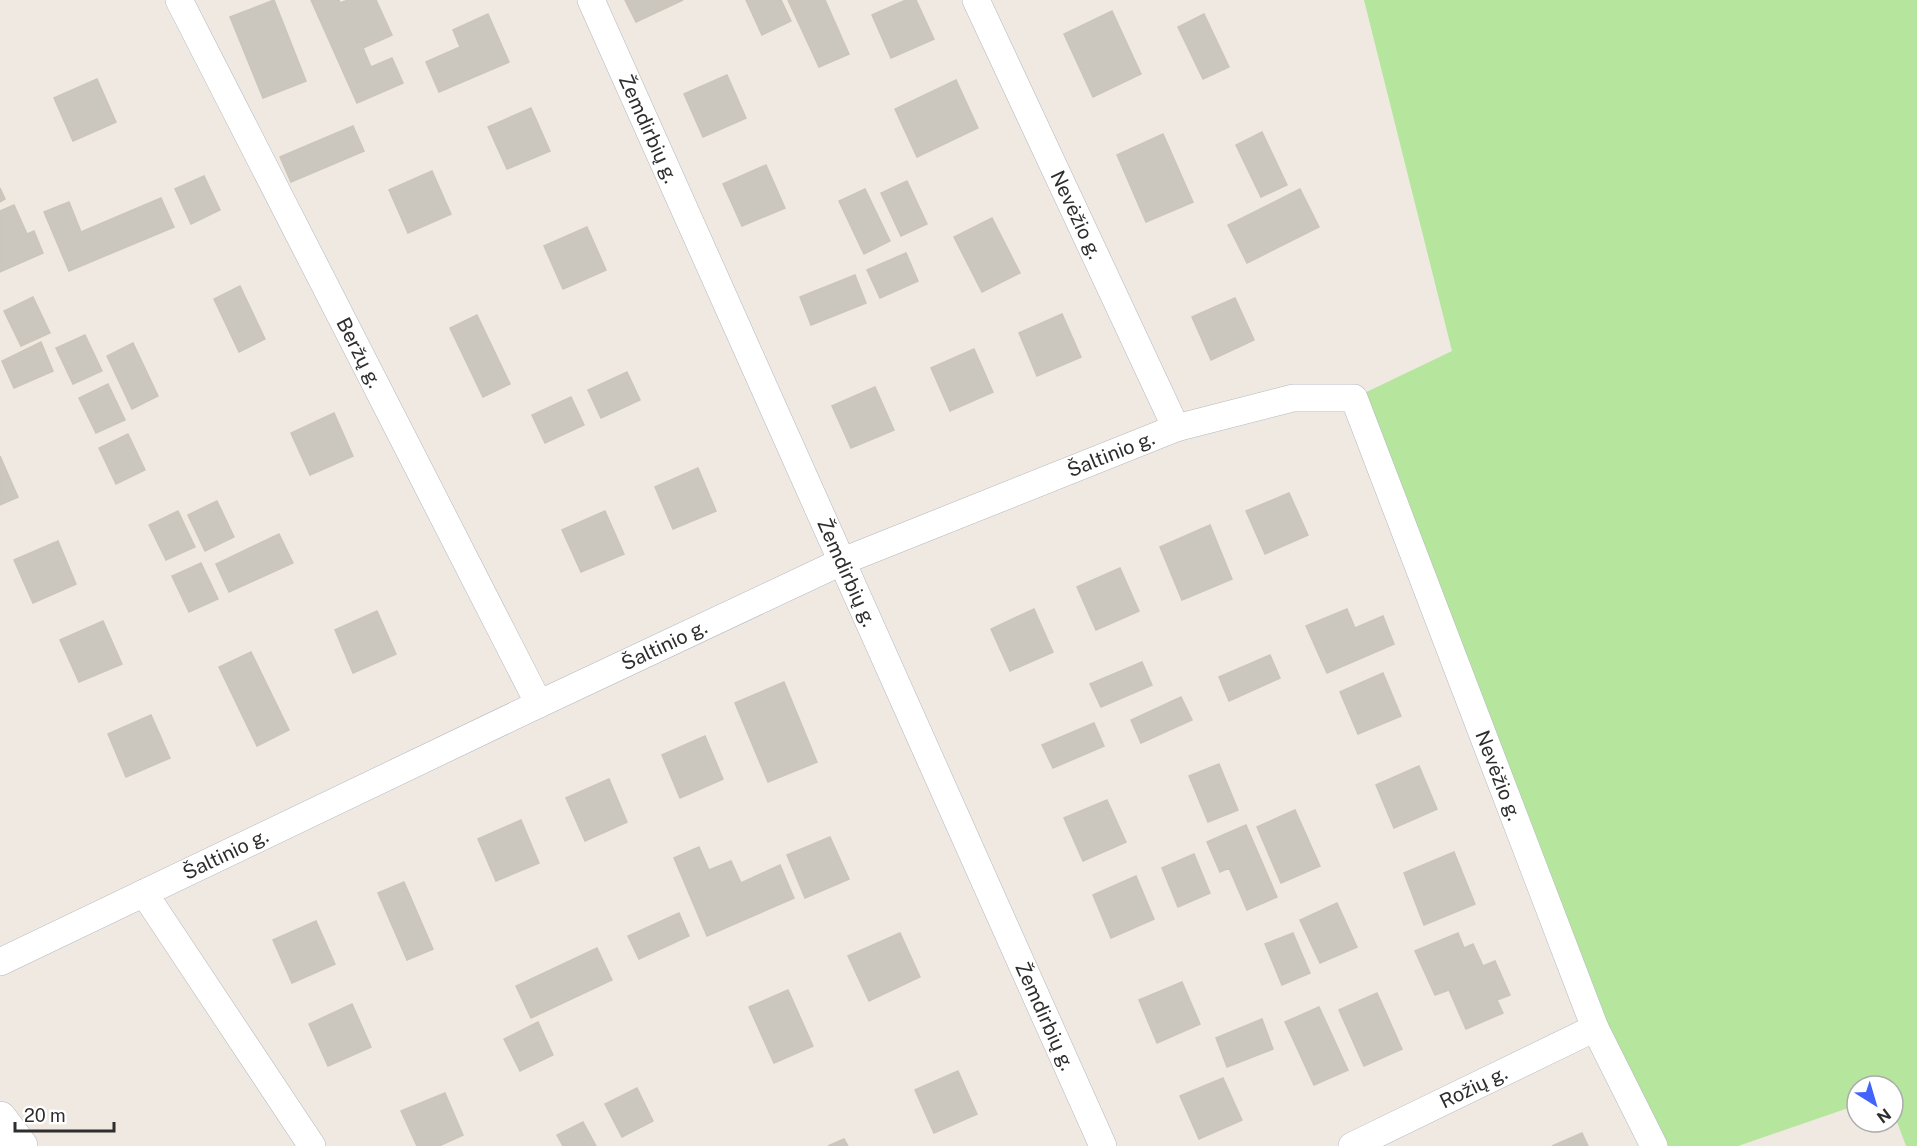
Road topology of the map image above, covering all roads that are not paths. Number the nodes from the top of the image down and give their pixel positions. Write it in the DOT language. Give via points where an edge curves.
graph roads {
  1 [pos="179,0"];
  2 [pos="591,0"];
  3 [pos="976,0"];
  4 [pos="1354,398"];
  5 [pos="1176,428"];
  6 [pos="843,561"];
  7 [pos="539,704"];
  8 [pos="144,893"];
  9 [pos="0,962"];
  10 [pos="1595,1028"];
  11 [pos="0,1118"];
  12 [pos="21,1146"];
  13 [pos="312,1146"];
  14 [pos="1103,1146"];
  15 [pos="1352,1146"];
  16 [pos="1654,1146"];
  1 -- 7 [label="street, Beržų g."];
  2 -- 6 [label="street, Žemdirbių g."];
  3 -- 5 [label="street, Nevėžio g."];
  4 -- 5 [label="street, Šaltinio g." via="1293,398"];
  4 -- 10 [label="street, Nevėžio g."];
  5 -- 6 [label="street, Šaltinio g."];
  6 -- 7 [label="street, Šaltinio g."];
  6 -- 14 [label="street, Žemdirbių g."];
  7 -- 8 [label="street, Šaltinio g."];
  8 -- 9 [label="street, Šaltinio g."];
  8 -- 13 [label="street"];
  10 -- 15 [label="street, Rožių g."];
  10 -- 16 [label="street, Nevėžio g."];
  11 -- 12 [label="street"];
}
